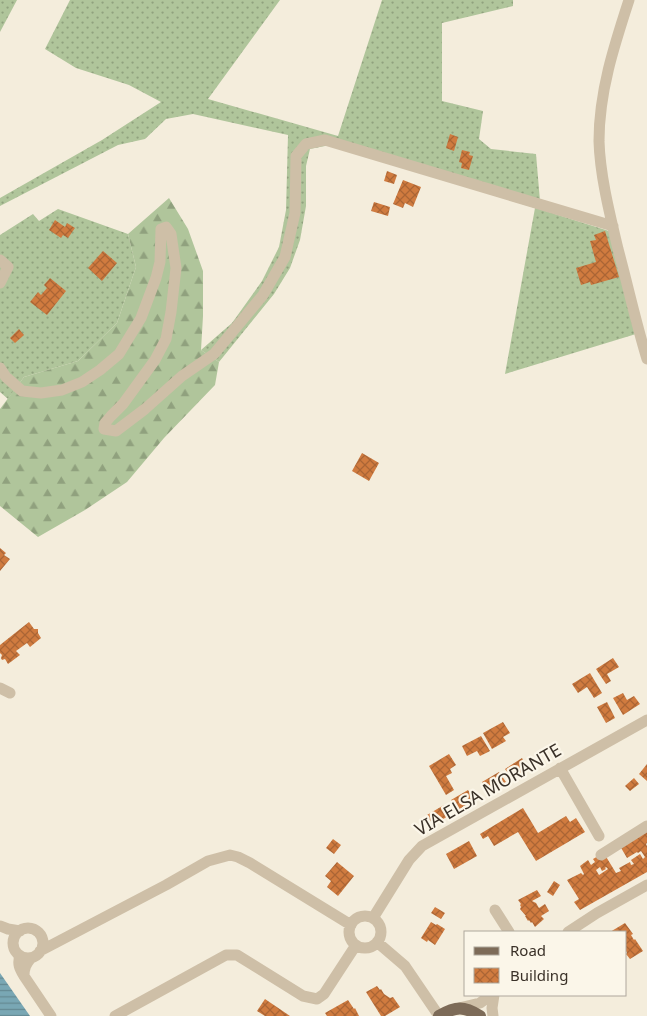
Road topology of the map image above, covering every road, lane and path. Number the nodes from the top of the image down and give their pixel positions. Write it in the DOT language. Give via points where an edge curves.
graph roads {
  1 [pos="629,0"];
  2 [pos="613,226"];
  3 [pos="0,260"];
  4 [pos="0,283"];
  5 [pos="647,359"];
  6 [pos="0,368"];
  7 [pos="647,720"];
  8 [pos="560,768"];
  9 [pos="647,826"];
  10 [pos="599,836"];
  11 [pos="601,855"];
  12 [pos="647,885"];
  13 [pos="495,910"];
  14 [pos="373,918"];
  15 [pos="351,925"];
  16 [pos="0,926"];
  17 [pos="20,931"];
  18 [pos="508,931"];
  19 [pos="570,931"];
  20 [pos="0,933"];
  21 [pos="40,935"];
  22 [pos="61,940"];
  23 [pos="377,942"];
  24 [pos="13,944"];
  25 [pos="356,945"];
  26 [pos="30,955"];
  27 [pos="491,996"];
  28 [pos="493,996"];
  29 [pos="459,1008"];
  30 [pos="52,1016"];
  31 [pos="115,1016"];
  32 [pos="439,1016"];
  33 [pos="480,1016"];
  34 [pos="493,1016"];
  1 -- 2 [label="street" via="608,70 599,141"];
  2 -- 5 [label="street"];
  2 -- 6 [label="street" via="325,140 306,144 296,156 295,213 285,257 263,295 214,354 116,431 104,428 105,423 124,404 166,339 176,268 171,234 166,227 161,229 156,278 141,318 119,354 82,382 62,390 41,393 22,391 6,378"];
  3 -- 4 [label="street" via="8,267"];
  7 -- 8 [label="street, VIA ELSA MORANTE"];
  8 -- 10 [label="street"];
  8 -- 14 [label="street, VIA ELSA MORANTE" via="422,846 409,860"];
  9 -- 11 [label="street"];
  12 -- 19 [label="street"];
  13 -- 18 [label="street"];
  14 -- 15 [label="street" via="363,916"];
  14 -- 23 [label="street" via="380,927"];
  15 -- 22 [label="street" via="238,856 230,855 208,861"];
  15 -- 25 [label="street" via="349,934"];
  16 -- 17 [label="street"];
  17 -- 21 [label="street" via="31,929"];
  17 -- 24 [label="street"];
  20 -- 24 [label="street"];
  21 -- 22 [label="street"];
  21 -- 26 [label="street" via="43,943"];
  22 -- 26 [label="street"];
  23 -- 25 [label="street" via="365,948"];
  23 -- 32 [label="street" via="405,966"];
  24 -- 26 [label="street" via="16,953"];
  25 -- 31 [label="street" via="324,994 317,999 303,996 237,955 226,955"];
  26 -- 30 [label="street" via="24,976"];
  27 -- 29 [label="street" via="480,1003"];
  28 -- 34 [label="street"];
  29 -- 32 [label="main road"];
  29 -- 33 [label="main road"];
}
